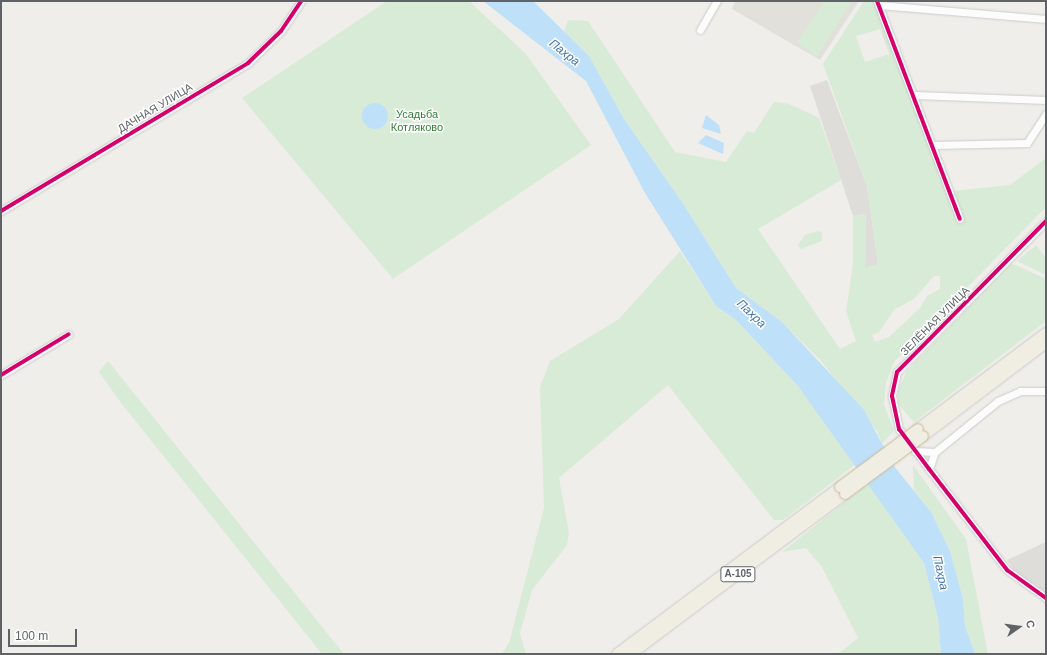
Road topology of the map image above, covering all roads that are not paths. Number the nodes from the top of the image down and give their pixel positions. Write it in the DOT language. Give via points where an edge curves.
graph roads {
  1 [pos="301,1"];
  2 [pos="717,1"];
  3 [pos="878,3"];
  4 [pos="1046,19"];
  5 [pos="700,30"];
  6 [pos="916,95"];
  7 [pos="1046,100"];
  8 [pos="1046,114"];
  9 [pos="933,145"];
  10 [pos="1,211"];
  11 [pos="960,219"];
  12 [pos="1046,221"];
  13 [pos="1046,333"];
  14 [pos="69,334"];
  15 [pos="1046,343"];
  16 [pos="1046,352"];
  17 [pos="1029,356"];
  18 [pos="1,375"];
  19 [pos="1046,390"];
  20 [pos="920,432"];
  21 [pos="915,451"];
  22 [pos="935,452"];
  23 [pos="929,470"];
  24 [pos="842,491"];
  25 [pos="1046,598"];
  26 [pos="617,654"];
  27 [pos="631,654"];
  1 -- 10 [label="street, ДАЧНАЯ УЛИЦА" via="281,31 248,63"];
  2 -- 5 [label="street"];
  3 -- 4 [label="street"];
  3 -- 6 [label="street"];
  6 -- 7 [label="street"];
  6 -- 9 [label="street"];
  8 -- 9 [label="street" via="1027,143"];
  9 -- 11 [label="street"];
  12 -- 21 [label="street, ЗЕЛЁНАЯ УЛИЦА" via="897,372 892,386 893,410 899,429"];
  13 -- 20 [label="highway, А-105"];
  14 -- 18 [label="street"];
  15 -- 17 [label="highway, А-105"];
  16 -- 17 [label="street"];
  17 -- 20 [label="highway, А-105"];
  19 -- 22 [label="street" via="1010,395"];
  20 -- 24 [label="highway, А-105, bridge"];
  21 -- 22 [label="street"];
  21 -- 23 [label="street, ЗЕЛЁНАЯ УЛИЦА"];
  22 -- 23 [label="street"];
  23 -- 25 [label="street, ЗЕЛЁНАЯ УЛИЦА" via="1007,570"];
  24 -- 26 [label="highway, А-105"];
  24 -- 27 [label="highway, А-105"];
}
